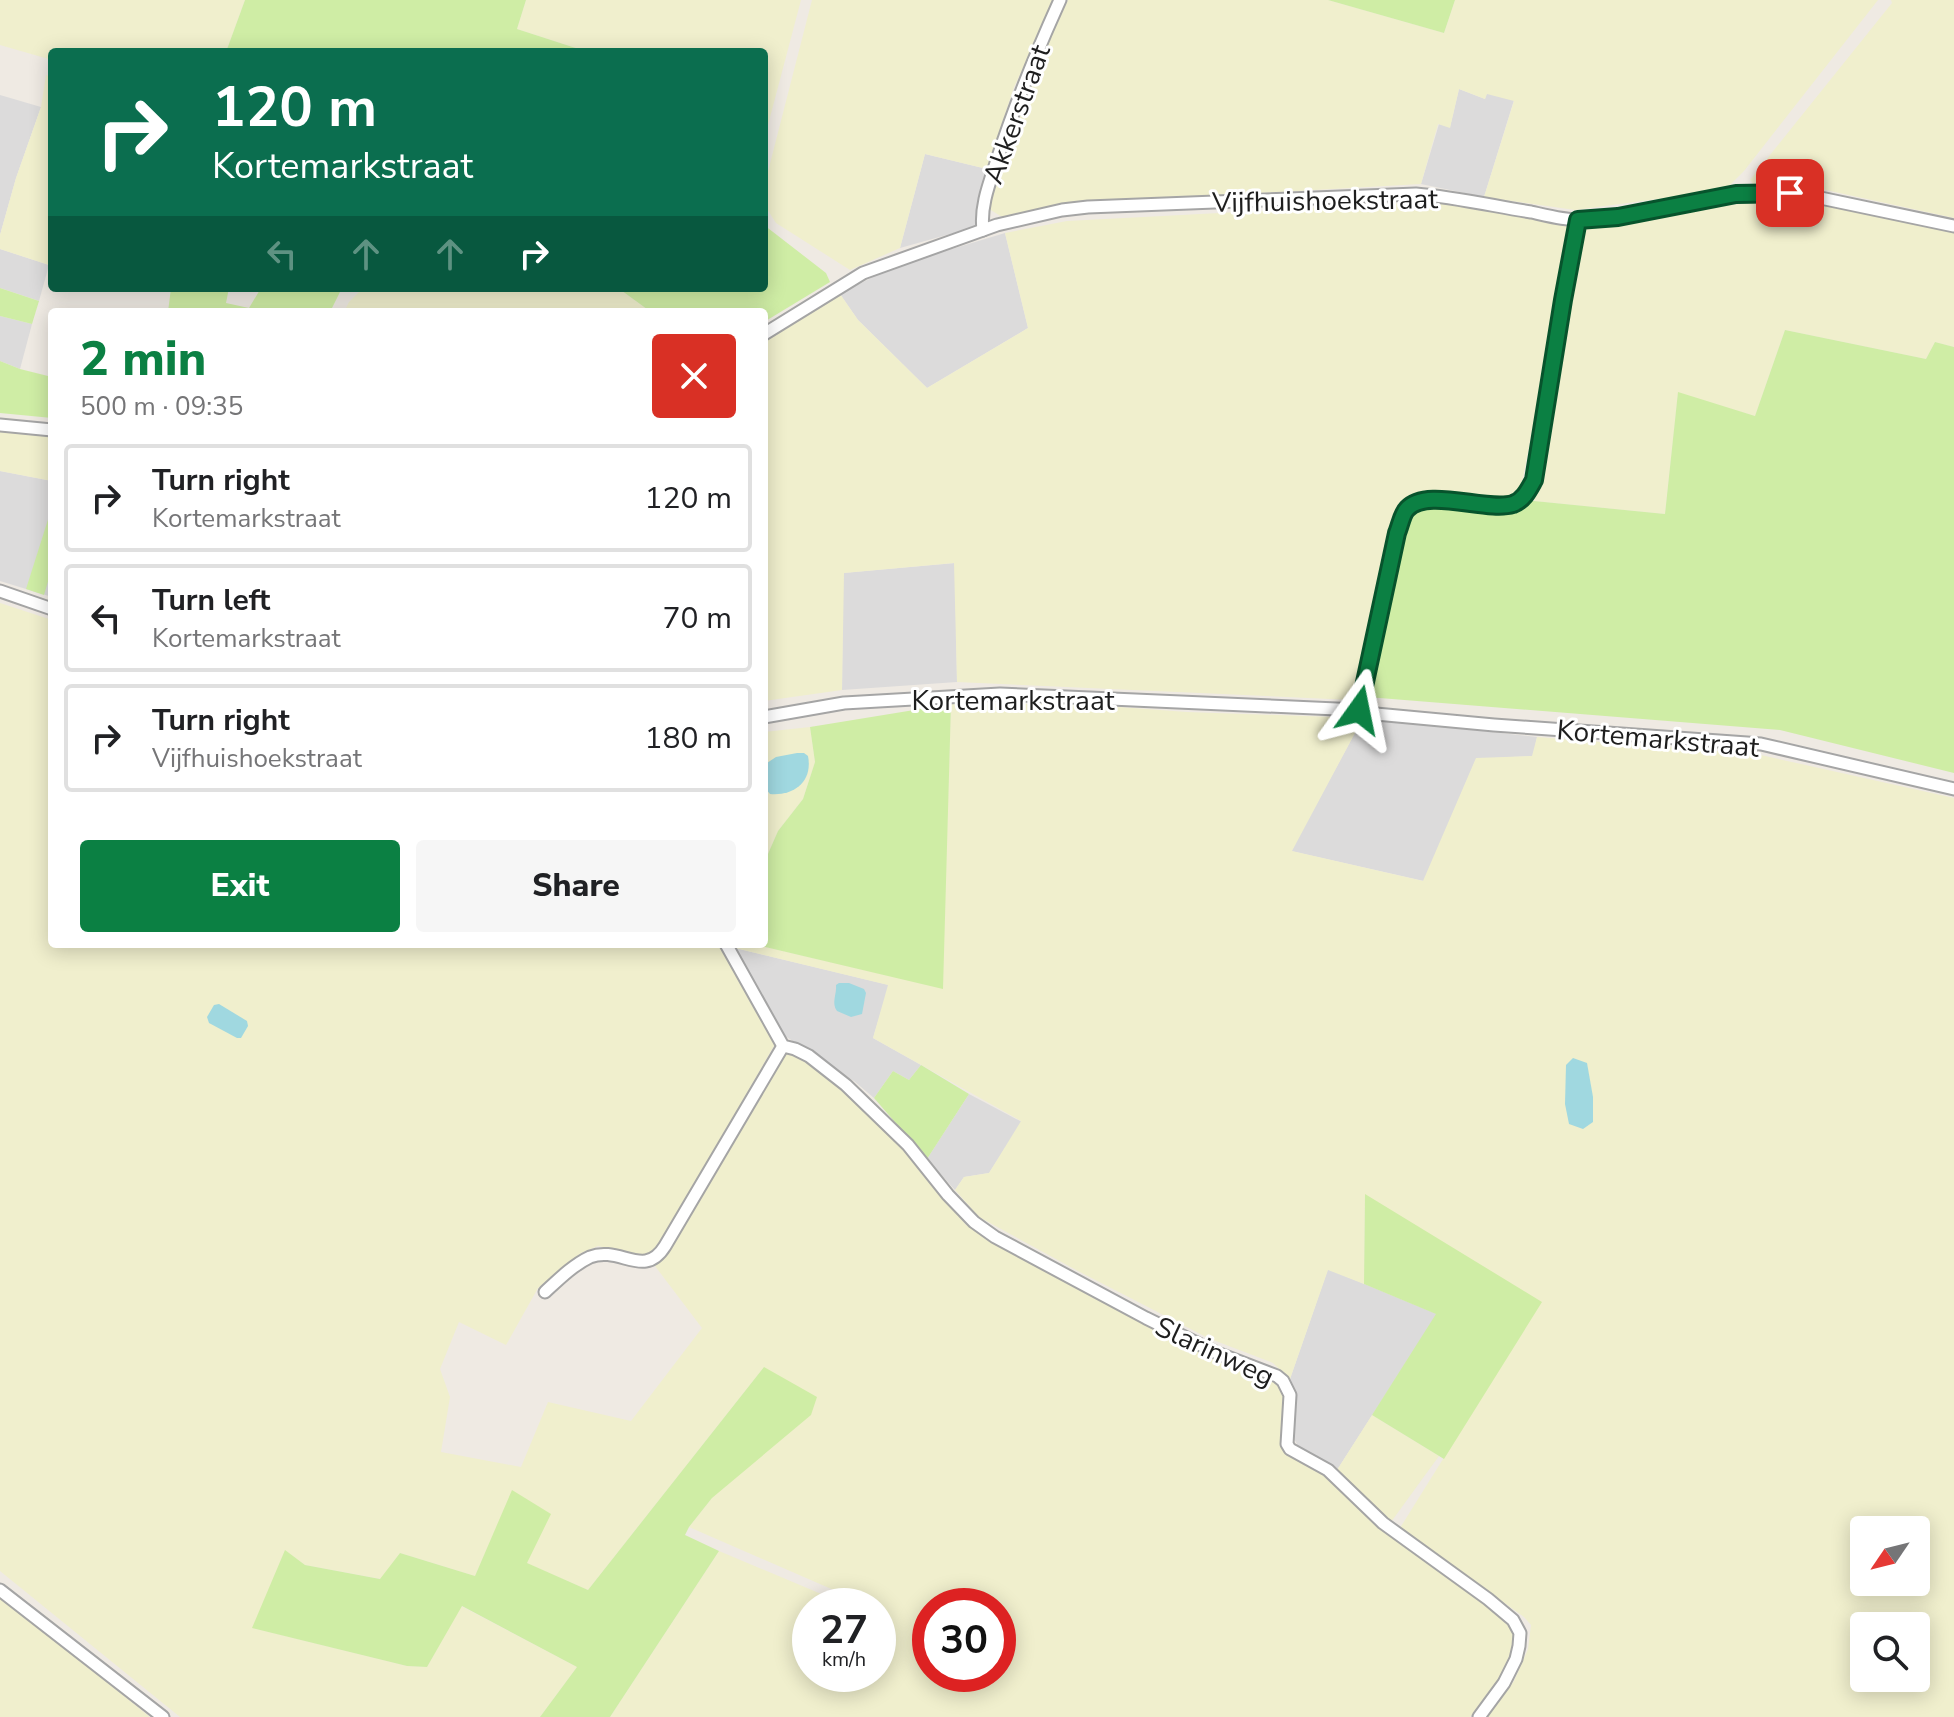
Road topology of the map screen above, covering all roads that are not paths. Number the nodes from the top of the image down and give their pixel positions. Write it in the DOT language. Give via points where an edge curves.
graph roads {
  1 [pos="1060,0"];
  2 [pos="1578,220"];
  3 [pos="1954,226"];
  4 [pos="983,230"];
  5 [pos="768,332"];
  6 [pos="0,425"];
  7 [pos="48,430"];
  8 [pos="0,591"];
  9 [pos="48,608"];
  10 [pos="1359,710"];
  11 [pos="768,716"];
  12 [pos="1954,789"];
  13 [pos="728,948"];
  14 [pos="783,1046"];
  15 [pos="545,1292"];
  16 [pos="0,1590"];
  17 [pos="163,1717"];
  18 [pos="1479,1717"];
  1 -- 4 [label="street, Akkerstraat" via="1001,146 981,218"];
  2 -- 3 [label="street, Vijfhuishoekstraat" via="1736,194 1790,193"];
  2 -- 4 [label="street, Vijfhuishoekstraat" via="1416,194 1088,207"];
  2 -- 10 [label="street" via="1534,480 1513,504 1426,499 1407,509 1397,533"];
  4 -- 5 [label="street, Vijfhuishoekstraat" via="863,273"];
  6 -- 7 [label="street"];
  8 -- 9 [label="street"];
  10 -- 11 [label="street, Kortemarkstraat" via="1000,694 844,703"];
  10 -- 12 [label="street, Kortemarkstraat" via="1761,744"];
  13 -- 14 [label="street"];
  14 -- 15 [label="street" via="655,1260 644,1263 607,1253 590,1257"];
  14 -- 18 [label="street, Slarinweg" via="809,1056 846,1085 901,1137 974,1222 995,1237 1217,1353 1283,1381 1290,1395 1290,1449 1328,1470 1383,1523 1517,1626 1516,1659"];
  16 -- 17 [label="street"];
}
